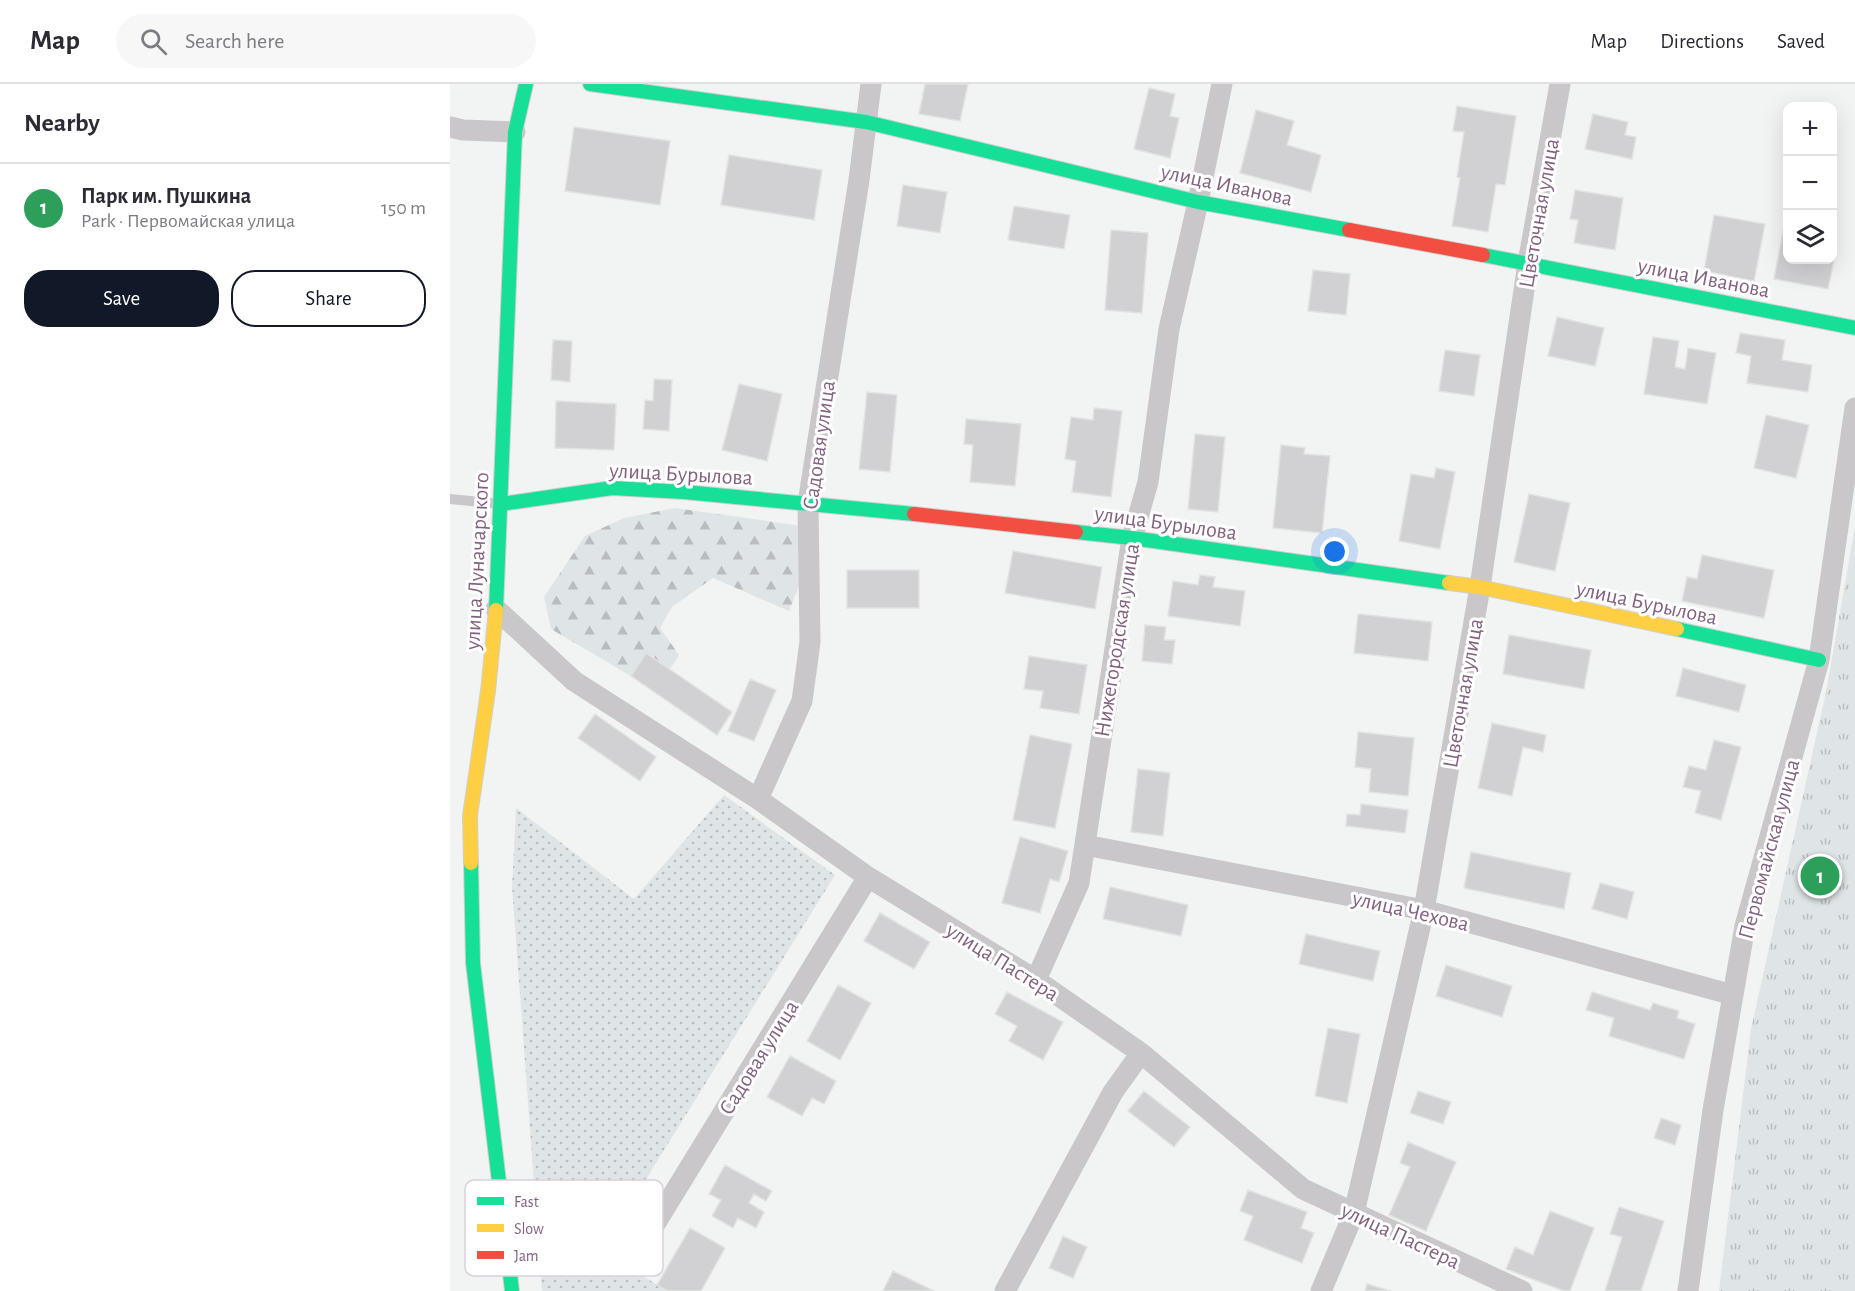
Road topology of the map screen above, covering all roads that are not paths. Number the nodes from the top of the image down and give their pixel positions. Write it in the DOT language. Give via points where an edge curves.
graph roads {
  1 [pos="526,84"];
  2 [pos="590,84"];
  3 [pos="871,84"];
  4 [pos="1222,84"];
  5 [pos="1560,84"];
  6 [pos="866,122"];
  7 [pos="450,127"];
  8 [pos="515,132"];
  9 [pos="1198,202"];
  10 [pos="1528,263"];
  11 [pos="1855,328"];
  12 [pos="1855,408"];
  13 [pos="450,499"];
  14 [pos="808,502"];
  15 [pos="501,504"];
  16 [pos="1132,538"];
  17 [pos="1480,587"];
  18 [pos="496,609"];
  19 [pos="1819,660"];
  20 [pos="758,799"];
  21 [pos="1085,845"];
  22 [pos="868,877"];
  23 [pos="1424,910"];
  24 [pos="1036,980"];
  25 [pos="1733,995"];
  26 [pos="1141,1053"];
  27 [pos="499,1180"];
  28 [pos="663,1211"];
  29 [pos="1354,1213"];
  30 [pos="510,1276"];
  31 [pos="512,1291"];
  32 [pos="1005,1291"];
  33 [pos="1321,1291"];
  34 [pos="1522,1291"];
  35 [pos="1688,1291"];
  1 -- 8 [label="street, улица Луначарского"];
  2 -- 6 [label="street, улица Иванова"];
  3 -- 6 [label="street, Садовая улица"];
  4 -- 9 [label="street, Нижегородская улица"];
  5 -- 10 [label="street, Цветочная улица"];
  6 -- 9 [label="street, улица Иванова"];
  6 -- 14 [label="street, Садовая улица"];
  7 -- 8 [label="street"];
  8 -- 15 [label="street, улица Луначарского"];
  9 -- 10 [label="street, улица Иванова"];
  9 -- 16 [label="street, Нижегородская улица" via="1169,329 1148,482"];
  10 -- 11 [label="street, улица Иванова"];
  10 -- 17 [label="street, Цветочная улица"];
  12 -- 19 [label="street, Первомайская улица"];
  13 -- 15 [label="lane"];
  14 -- 15 [label="street, улица Бурылова" via="612,488"];
  14 -- 16 [label="street, улица Бурылова"];
  14 -- 20 [label="street, Садовая улица" via="810,642 802,701"];
  15 -- 18 [label="street, улица Луначарского"];
  16 -- 17 [label="street, улица Бурылова"];
  16 -- 21 [label="street, Нижегородская улица"];
  17 -- 19 [label="street, улица Бурылова"];
  17 -- 23 [label="street, Цветочная улица"];
  18 -- 20 [label="street, улица Пастера" via="574,681"];
  18 -- 27 [label="street, улица Луначарского" via="470,816 473,952"];
  19 -- 25 [label="street, Первомайская улица" via="1746,926"];
  20 -- 22 [label="street, улица Пастера"];
  21 -- 23 [label="street, улица Чехова"];
  21 -- 24 [label="street, Нижегородская улица" via="1079,883"];
  22 -- 24 [label="street, улица Пастера"];
  22 -- 28 [label="street, Садовая улица"];
  23 -- 25 [label="street, улица Чехова"];
  23 -- 29 [label="street, Цветочная улица"];
  24 -- 26 [label="street, улица Пастера"];
  25 -- 35 [label="street, Первомайская улица"];
  26 -- 29 [label="street, улица Пастера" via="1303,1189"];
  26 -- 32 [label="street" via="1113,1092"];
  29 -- 33 [label="street, Цветочная улица"];
  29 -- 34 [label="street, улица Пастера"];
  30 -- 31 [label="street, улица Луначарского"];
}
